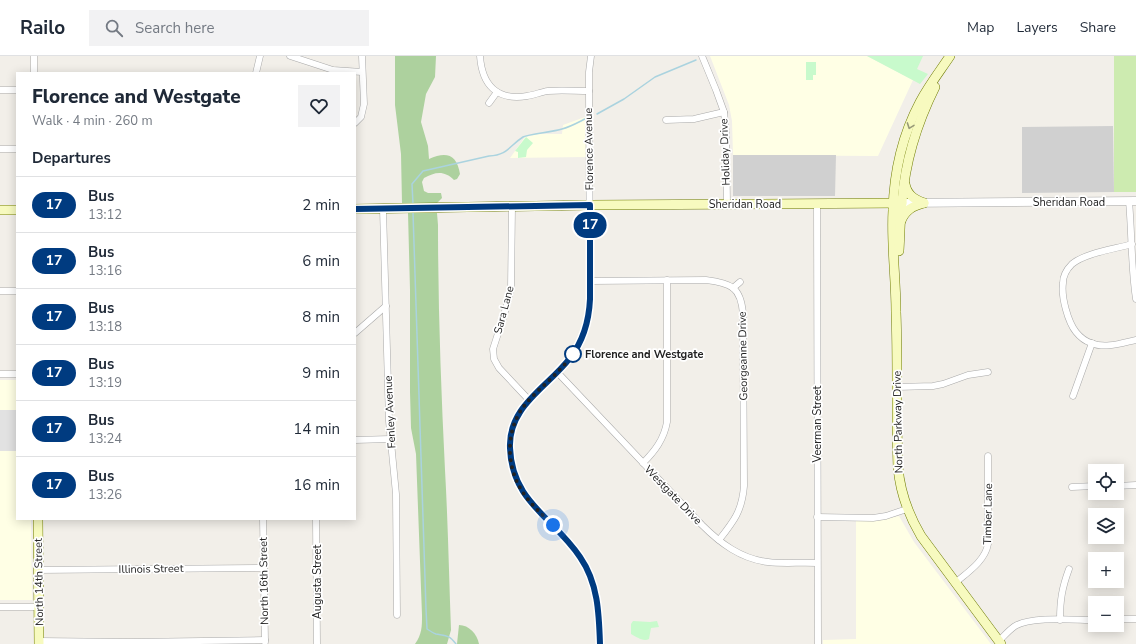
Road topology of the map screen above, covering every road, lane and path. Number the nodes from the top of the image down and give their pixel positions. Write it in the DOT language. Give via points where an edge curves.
graph roads {
  1 [pos="34,56"];
  2 [pos="260,56"];
  3 [pos="290,56"];
  4 [pos="362,56"];
  5 [pos="480,56"];
  6 [pos="592,56"];
  7 [pos="702,56"];
  8 [pos="950,56"];
  9 [pos="34,72"];
  10 [pos="256,72"];
  11 [pos="362,72"];
  12 [pos="0,90"];
  13 [pos="16,90"];
  14 [pos="589,90"];
  15 [pos="497,92"];
  16 [pos="489,103"];
  17 [pos="724,112"];
  18 [pos="666,120"];
  19 [pos="356,122"];
  20 [pos="0,149"];
  21 [pos="16,149"];
  22 [pos="900,182"];
  23 [pos="1133,201"];
  24 [pos="872,203"];
  25 [pos="898,203"];
  26 [pos="924,203"];
  27 [pos="727,204"];
  28 [pos="817,204"];
  29 [pos="590,205"];
  30 [pos="512,206"];
  31 [pos="356,209"];
  32 [pos="383,209"];
  33 [pos="0,210"];
  34 [pos="16,210"];
  35 [pos="897,221"];
  36 [pos="1132,244"];
  37 [pos="667,280"];
  38 [pos="590,281"];
  39 [pos="740,282"];
  40 [pos="733,288"];
  41 [pos="0,291"];
  42 [pos="16,291"];
  43 [pos="1136,299"];
  44 [pos="386,306"];
  45 [pos="356,332"];
  46 [pos="1136,340"];
  47 [pos="1092,343"];
  48 [pos="988,372"];
  49 [pos="558,373"];
  50 [pos="0,374"];
  51 [pos="16,374"];
  52 [pos="898,387"];
  53 [pos="1073,396"];
  54 [pos="529,400"];
  55 [pos="356,440"];
  56 [pos="390,440"];
  57 [pos="988,456"];
  58 [pos="643,463"];
  59 [pos="1136,485"];
  60 [pos="1088,486"];
  61 [pos="1124,486"];
  62 [pos="1072,487"];
  63 [pos="907,509"];
  64 [pos="817,517"];
  65 [pos="38,520"];
  66 [pos="264,520"];
  67 [pos="316,520"];
  68 [pos="719,540"];
  69 [pos="817,563"];
  70 [pos="264,568"];
  71 [pos="1069,569"];
  72 [pos="38,570"];
  73 [pos="955,583"];
  74 [pos="0,607"];
  75 [pos="39,607"];
  76 [pos="397,615"];
  77 [pos="1124,619"];
  78 [pos="1136,619"];
  79 [pos="1060,620"];
  80 [pos="1088,620"];
  81 [pos="265,642"];
  82 [pos="1000,642"];
  83 [pos="39,643"];
  84 [pos="131,643"];
  85 [pos="317,644"];
  86 [pos="600,644"];
  87 [pos="818,644"];
  1 -- 9 [label="street"];
  2 -- 10 [label="street"];
  3 -- 11 [label="street" via="334,70"];
  4 -- 11 [label="street"];
  5 -- 15 [label="street" via="483,76"];
  6 -- 14 [label="street, Florence Avenue"];
  7 -- 17 [label="street, Holiday Drive"];
  8 -- 22 [label="main road, North Parkway Drive" via="919,124"];
  11 -- 19 [label="street" via="363,111"];
  12 -- 13 [label="street"];
  14 -- 15 [label="street" via="548,91 517,97"];
  14 -- 29 [label="street, Florence Avenue"];
  15 -- 16 [label="street"];
  17 -- 18 [label="street" via="694,119"];
  17 -- 27 [label="street, Holiday Drive"];
  20 -- 21 [label="street"];
  22 -- 24 [label="main road"];
  22 -- 25 [label="main road, North Parkway Drive"];
  22 -- 26 [label="main road" via="910,196"];
  23 -- 26 [label="street, Sheridan Road"];
  23 -- 36 [label="street"];
  24 -- 25 [label="main road, Sheridan Road"];
  24 -- 28 [label="main road, Sheridan Road"];
  24 -- 35 [label="main road"];
  25 -- 26 [label="street, Sheridan Road"];
  25 -- 35 [label="main road, North Parkway Drive"];
  26 -- 35 [label="main road" via="910,209"];
  27 -- 28 [label="main road, Sheridan Road"];
  27 -- 29 [label="main road, Sheridan Road"];
  28 -- 64 [label="street, Veerman Street"];
  29 -- 30 [label="main road, Sheridan Road"];
  29 -- 38 [label="street, Florence Avenue"];
  30 -- 32 [label="main road, Sheridan Road"];
  30 -- 54 [label="street, Sara Lane" via="511,289 493,353 499,368"];
  31 -- 32 [label="main road, Sheridan Road"];
  32 -- 44 [label="street, Fenley Avenue"];
  33 -- 34 [label="main road"];
  35 -- 52 [label="main road, North Parkway Drive"];
  36 -- 43 [label="street"];
  36 -- 47 [label="street" via="1079,259 1070,266 1065,275 1062,289 1070,321 1077,333"];
  37 -- 38 [label="street"];
  37 -- 40 [label="street" via="711,280"];
  37 -- 58 [label="street" via="667,422 663,437"];
  38 -- 49 [label="street, Florence Avenue" via="590,312 585,331 574,353"];
  39 -- 40 [label="street"];
  40 -- 68 [label="street, Georgeanne Drive" via="742,301 743,314 744,486 739,510"];
  41 -- 42 [label="street"];
  44 -- 45 [label="street"];
  44 -- 56 [label="street, Fenley Avenue"];
  46 -- 47 [label="street" via="1102,346"];
  47 -- 53 [label="street"];
  48 -- 52 [label="street" via="968,375 933,386"];
  49 -- 54 [label="street, Florence Avenue"];
  49 -- 58 [label="street, Westgate Drive"];
  50 -- 51 [label="street"];
  52 -- 63 [label="main road, North Parkway Drive" via="898,467 900,488"];
  54 -- 86 [label="street, Florence Avenue" via="518,414 511,434 510,459 514,474 527,497 569,543 587,568 597,599"];
  55 -- 56 [label="street"];
  56 -- 76 [label="street, Fenley Avenue" via="396,480"];
  57 -- 73 [label="street, Timber Lane" via="987,550 985,555"];
  58 -- 68 [label="street, Westgate Drive"];
  59 -- 61 [label="street"];
  60 -- 62 [label="street"];
  63 -- 64 [label="street" via="874,518"];
  63 -- 73 [label="main road, North Parkway Drive" via="920,536"];
  64 -- 69 [label="street, Veerman Street"];
  65 -- 72 [label="main road, North 14th Street"];
  66 -- 70 [label="street, North 16th Street"];
  67 -- 85 [label="street, Augusta Street"];
  68 -- 69 [label="street, Westgate Drive" via="738,553 761,561"];
  69 -- 87 [label="street, Veerman Street"];
  70 -- 72 [label="street, Illinois Street"];
  70 -- 81 [label="street, North 16th Street"];
  71 -- 79 [label="street" via="1062,589"];
  72 -- 75 [label="main road, North 14th Street"];
  73 -- 82 [label="main road, North Parkway Drive"];
  74 -- 75 [label="street"];
  75 -- 83 [label="main road, North 14th Street"];
  77 -- 78 [label="street"];
  79 -- 80 [label="street"];
  79 -- 82 [label="street" via="1024,623 1015,627"];
  81 -- 84 [label="street"];
  83 -- 84 [label="street"];
}
